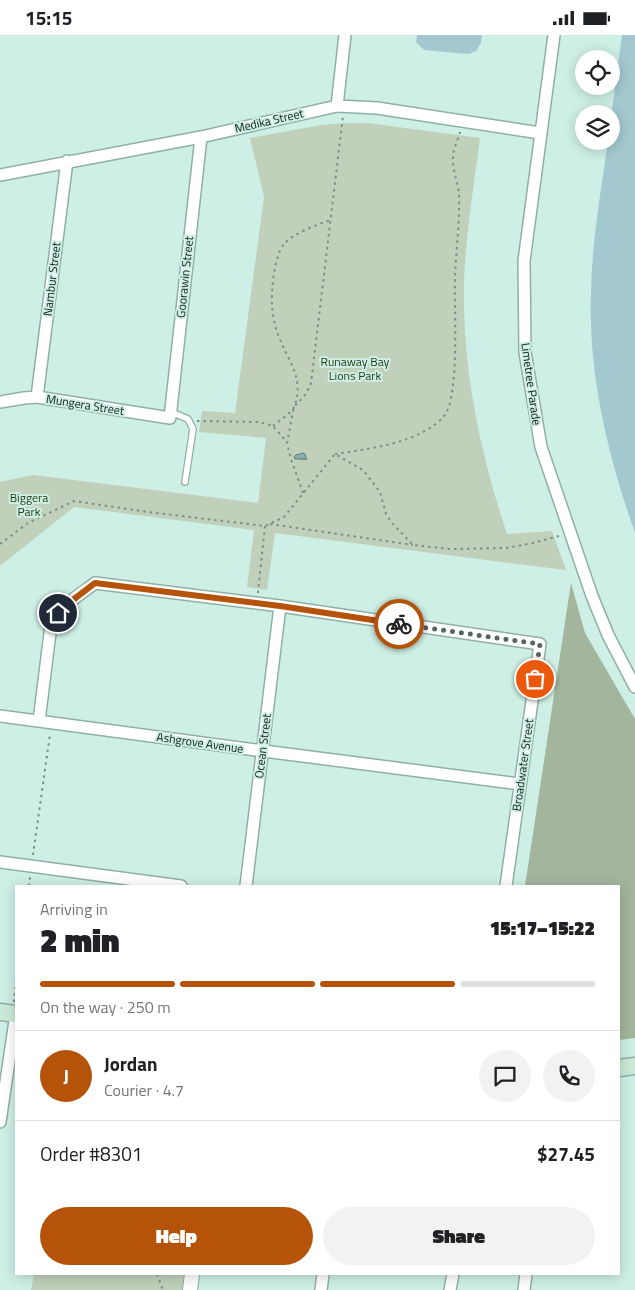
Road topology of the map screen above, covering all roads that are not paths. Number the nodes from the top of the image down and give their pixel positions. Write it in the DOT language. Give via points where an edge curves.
graph roads {
  1 [pos="345,35"];
  2 [pos="554,35"];
  3 [pos="340,106"];
  4 [pos="540,133"];
  5 [pos="201,137"];
  6 [pos="66,161"];
  7 [pos="0,175"];
  8 [pos="37,397"];
  9 [pos="0,402"];
  10 [pos="170,415"];
  11 [pos="185,481"];
  12 [pos="280,606"];
  13 [pos="635,687"];
  14 [pos="0,715"];
  15 [pos="39,721"];
  16 [pos="263,751"];
  17 [pos="520,783"];
  18 [pos="0,862"];
  19 [pos="174,885"];
  20 [pos="246,885"];
  21 [pos="506,885"];
  22 [pos="0,1012"];
  23 [pos="15,1014"];
  24 [pos="15,1021"];
  25 [pos="635,1055"];
  26 [pos="620,1057"];
  27 [pos="635,1066"];
  28 [pos="620,1068"];
  29 [pos="0,1122"];
  30 [pos="192,1275"];
  31 [pos="324,1275"];
  32 [pos="453,1275"];
  33 [pos="526,1275"];
  34 [pos="190,1290"];
  35 [pos="321,1290"];
  36 [pos="450,1290"];
  37 [pos="524,1290"];
  1 -- 3 [label="street"];
  2 -- 4 [label="street, Limetree Parade"];
  3 -- 4 [label="street, Medika Street" via="377,108"];
  3 -- 5 [label="street, Medika Street"];
  4 -- 13 [label="street, Limetree Parade" via="524,261 525,351 541,447 592,596"];
  5 -- 6 [label="street, Medika Street"];
  5 -- 10 [label="street, Goorawin Street"];
  6 -- 7 [label="street, Medika Street"];
  6 -- 8 [label="street, Nambur Street"];
  8 -- 9 [label="street, Mungera Street"];
  8 -- 10 [label="street, Mungera Street"];
  10 -- 11 [label="lane" via="188,419 193,429"];
  12 -- 15 [label="street" via="95,583 65,606 51,625"];
  12 -- 16 [label="street, Ocean Street"];
  12 -- 17 [label="street, Broadwater Street" via="540,644"];
  14 -- 15 [label="street, Ashgrove Avenue"];
  15 -- 16 [label="street, Ashgrove Avenue"];
  16 -- 17 [label="street, Ashgrove Avenue"];
  16 -- 20 [label="street, Ocean Street"];
  17 -- 21 [label="street, Broadwater Street"];
  18 -- 19 [label="street"];
  22 -- 23 [label="main road"];
  24 -- 29 [label="street"];
  25 -- 26 [label="main road"];
  27 -- 28 [label="main road"];
  30 -- 34 [label="street"];
  31 -- 35 [label="street"];
  32 -- 36 [label="street"];
  33 -- 37 [label="street"];
}
